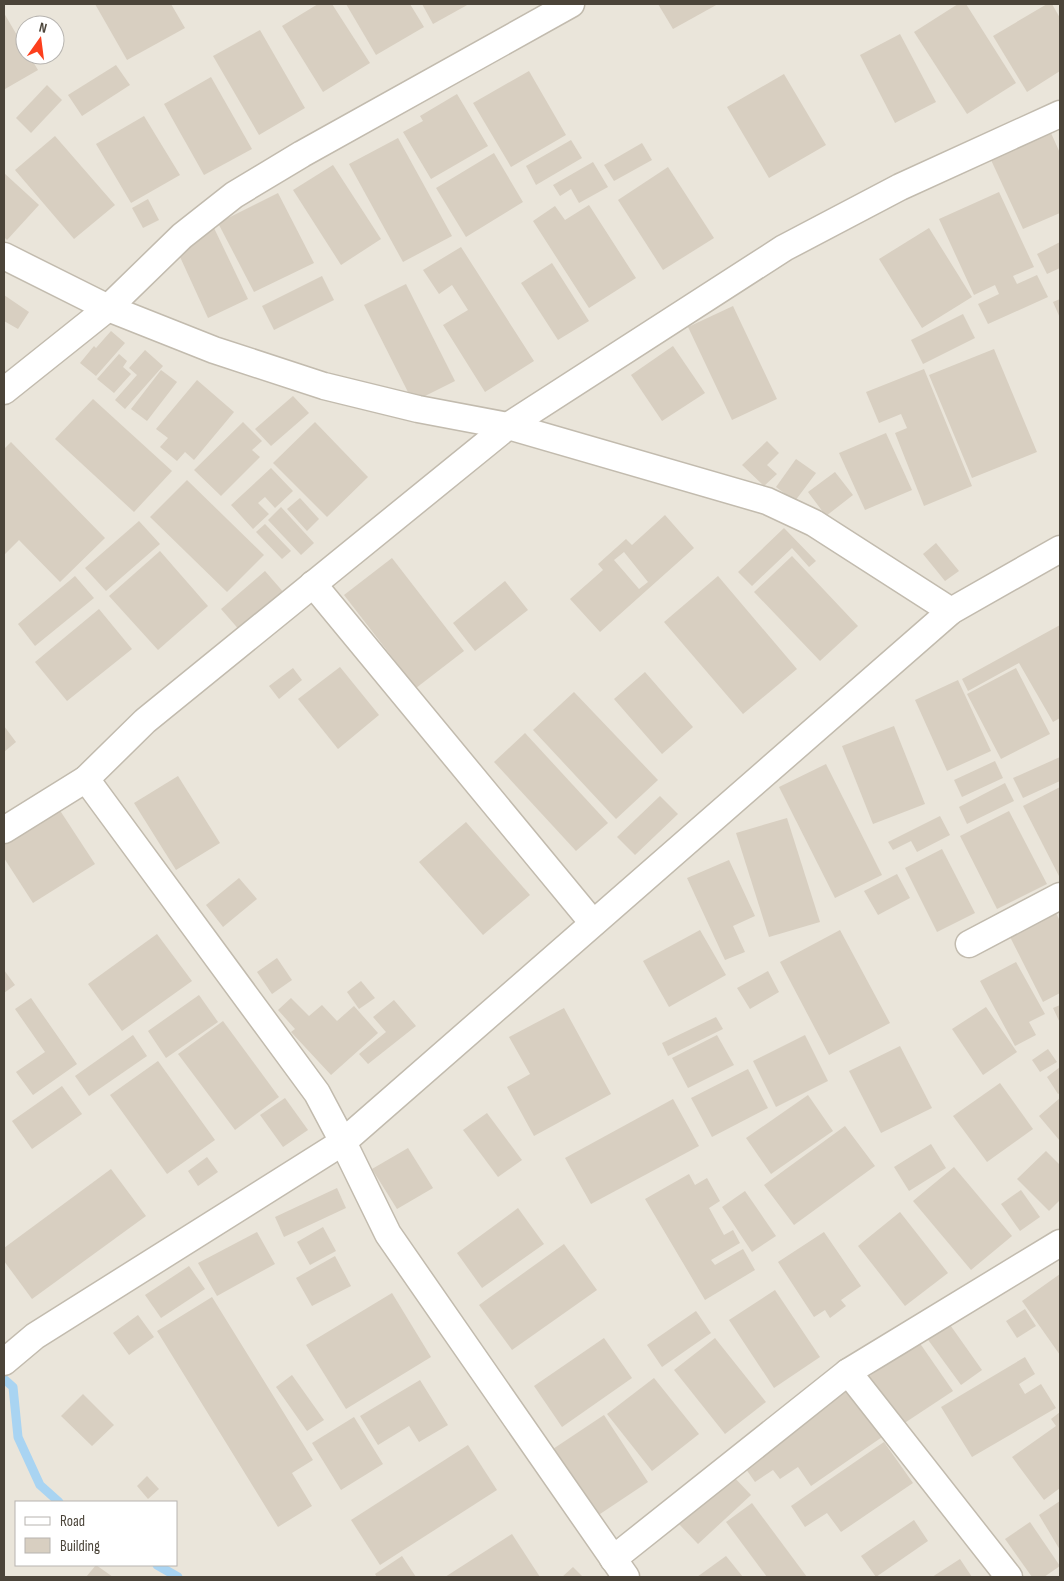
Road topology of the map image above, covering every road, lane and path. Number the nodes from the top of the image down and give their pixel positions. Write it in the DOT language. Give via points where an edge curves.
graph roads {
  1 [pos="571,4"];
  2 [pos="1060,114"];
  3 [pos="4,256"];
  4 [pos="108,308"];
  5 [pos="4,391"];
  6 [pos="508,426"];
  7 [pos="1060,549"];
  8 [pos="313,584"];
  9 [pos="951,611"];
  10 [pos="86,778"];
  11 [pos="4,830"];
  12 [pos="1060,896"];
  13 [pos="593,923"];
  14 [pos="969,944"];
  15 [pos="343,1142"];
  16 [pos="1060,1243"];
  17 [pos="4,1362"];
  18 [pos="848,1372"];
  19 [pos="620,1568"];
  20 [pos="1008,1577"];
  1 -- 4 [label="street" via="234,195 182,236"];
  2 -- 6 [label="street" via="900,187 784,248"];
  3 -- 4 [label="street"];
  4 -- 5 [label="street"];
  4 -- 6 [label="street" via="214,350 324,386 418,409"];
  6 -- 8 [label="street"];
  6 -- 9 [label="street" via="767,501 814,523"];
  7 -- 9 [label="street"];
  8 -- 10 [label="street" via="145,721"];
  8 -- 13 [label="street"];
  9 -- 13 [label="street"];
  10 -- 11 [label="street"];
  10 -- 15 [label="street" via="317,1093"];
  12 -- 14 [label="street"];
  13 -- 15 [label="street"];
  15 -- 17 [label="street" via="35,1336"];
  15 -- 19 [label="street" via="388,1234"];
  16 -- 18 [label="street"];
  18 -- 19 [label="street"];
  18 -- 20 [label="street"];
}
